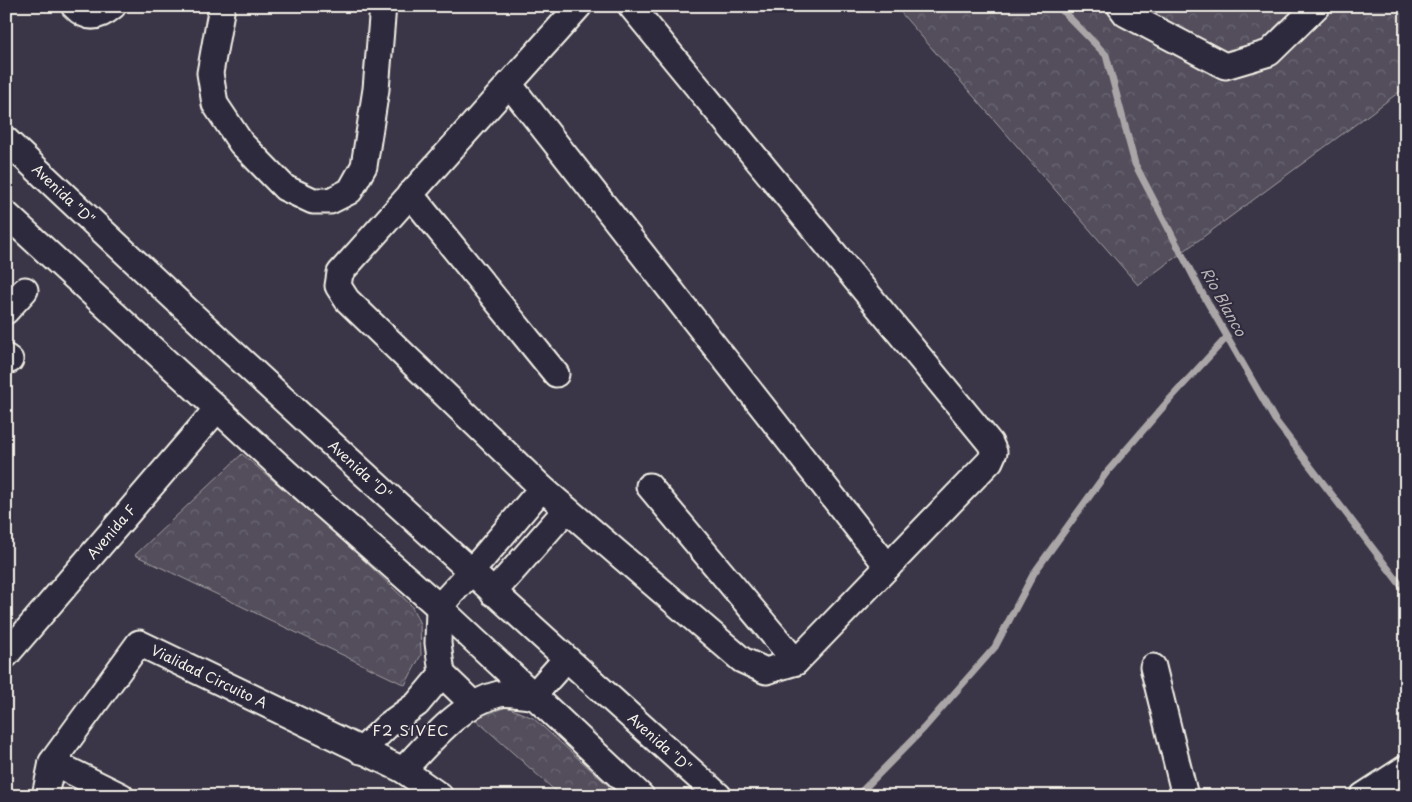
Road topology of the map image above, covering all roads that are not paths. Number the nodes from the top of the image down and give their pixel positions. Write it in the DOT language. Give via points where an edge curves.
graph roads {
  1 [pos="74,6"];
  2 [pos="113,6"];
  3 [pos="222,6"];
  4 [pos="383,6"];
  5 [pos="578,6"];
  6 [pos="631,6"];
  7 [pos="1120,6"];
  8 [pos="1317,6"];
  9 [pos="509,84"];
  10 [pos="6,140"];
  11 [pos="410,194"];
  12 [pos="6,214"];
  13 [pos="25,290"];
  14 [pos="6,311"];
  15 [pos="556,374"];
  16 [pos="217,409"];
  17 [pos="649,486"];
  18 [pos="542,488"];
  19 [pos="566,510"];
  20 [pos="888,567"];
  21 [pos="471,572"];
  22 [pos="494,593"];
  23 [pos="439,607"];
  24 [pos="6,655"];
  25 [pos="566,659"];
  26 [pos="796,662"];
  27 [pos="1153,667"];
  28 [pos="442,674"];
  29 [pos="533,696"];
  30 [pos="473,704"];
  31 [pos="361,751"];
  32 [pos="52,762"];
  33 [pos="1406,768"];
  34 [pos="403,770"];
  35 [pos="45,796"];
  36 [pos="121,796"];
  37 [pos="440,796"];
  38 [pos="641,796"];
  39 [pos="719,796"];
  40 [pos="1185,796"];
  41 [pos="1363,796"];
  1 -- 2 [label="street" via="84,16 94,16"];
  3 -- 4 [label="street" via="210,73 215,104 242,143 286,188 313,201 330,202 350,191 364,166 376,89"];
  5 -- 9 [label="street"];
  6 -- 20 [label="street" via="990,443 994,452 990,461"];
  7 -- 8 [label="street" via="1126,14 1225,66 1269,53"];
  9 -- 11 [label="street"];
  9 -- 20 [label="street"];
  10 -- 21 [label="street, Avenida \"D\""];
  11 -- 15 [label="street"];
  11 -- 18 [label="street" via="340,273 338,286 347,300"];
  12 -- 16 [label="street"];
  13 -- 14 [label="street"];
  16 -- 23 [label="street"];
  16 -- 24 [label="street, Avenida F"];
  17 -- 26 [label="street"];
  18 -- 19 [label="street"];
  18 -- 21 [label="street"];
  19 -- 22 [label="street"];
  19 -- 26 [label="street" via="742,660 766,671"];
  20 -- 26 [label="street"];
  21 -- 22 [label="street, Avenida \"D\""];
  21 -- 23 [label="street"];
  22 -- 25 [label="street, Avenida \"D\""];
  23 -- 28 [label="street" via="438,643"];
  23 -- 29 [label="street"];
  25 -- 29 [label="street"];
  25 -- 39 [label="street, Avenida \"D\""];
  27 -- 40 [label="street"];
  28 -- 30 [label="street"];
  28 -- 31 [label="street" via="417,704 388,725"];
  29 -- 30 [label="street" via="500,694"];
  29 -- 38 [label="street"];
  30 -- 34 [label="street"];
  31 -- 32 [label="street, Vialidad Circuito A" via="139,643"];
  31 -- 34 [label="street, Vialidad Circuito A"];
  32 -- 35 [label="street, Vialidad Circuito A"];
  32 -- 36 [label="street"];
  33 -- 41 [label="street"];
  34 -- 37 [label="street, Vialidad Circuito A"];
}
